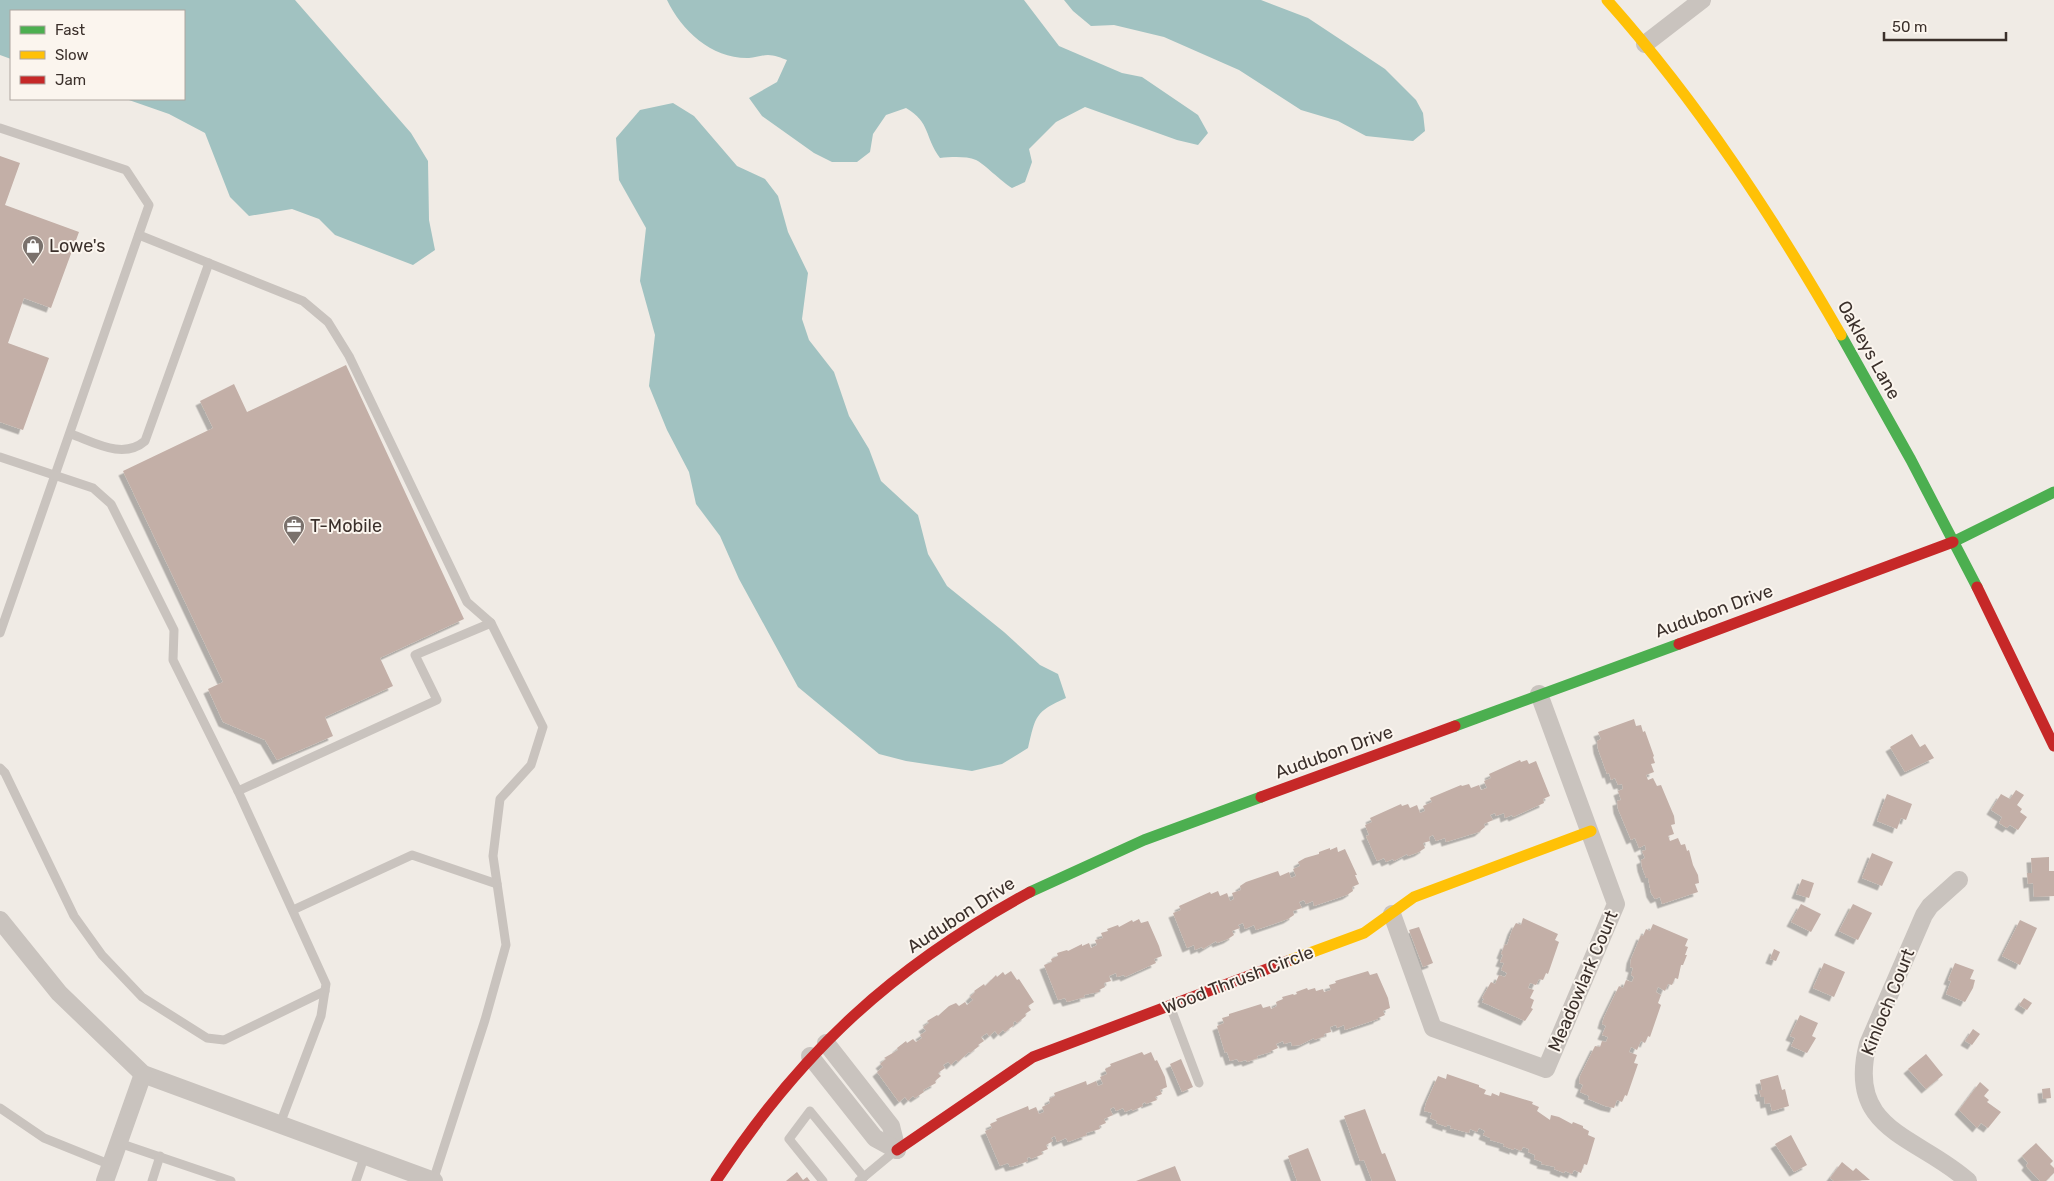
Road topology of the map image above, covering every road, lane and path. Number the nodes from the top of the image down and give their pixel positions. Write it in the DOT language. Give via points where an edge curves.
graph roads {
  1 [pos="1607,0"];
  2 [pos="1702,0"];
  3 [pos="1645,44"];
  4 [pos="0,128"];
  5 [pos="139,235"];
  6 [pos="209,263"];
  7 [pos="71,434"];
  8 [pos="0,457"];
  9 [pos="56,477"];
  10 [pos="2054,492"];
  11 [pos="1954,542"];
  12 [pos="491,623"];
  13 [pos="0,633"];
  14 [pos="1539,694"];
  15 [pos="2054,746"];
  16 [pos="0,768"];
  17 [pos="238,791"];
  18 [pos="1591,831"];
  19 [pos="1959,880"];
  20 [pos="497,884"];
  21 [pos="293,910"];
  22 [pos="1392,914"];
  23 [pos="0,920"];
  24 [pos="325,991"];
  25 [pos="1170,1006"];
  26 [pos="826,1043"];
  27 [pos="810,1056"];
  28 [pos="143,1074"];
  29 [pos="1200,1083"];
  30 [pos="0,1108"];
  31 [pos="280,1124"];
  32 [pos="119,1142"];
  33 [pos="897,1150"];
  34 [pos="365,1155"];
  35 [pos="160,1156"];
  36 [pos="108,1173"];
  37 [pos="861,1179"];
  38 [pos="152,1181"];
  39 [pos="232,1181"];
  40 [pos="356,1181"];
  41 [pos="433,1181"];
  42 [pos="716,1181"];
  43 [pos="823,1181"];
  44 [pos="1968,1181"];
  1 -- 3 [label="street, Oakleys Lane"];
  2 -- 3 [label="street"];
  3 -- 11 [label="street, Oakleys Lane" via="1674,80 1756,199 1824,306"];
  4 -- 5 [label="lane" via="126,170 149,205"];
  5 -- 6 [label="lane"];
  5 -- 7 [label="lane"];
  6 -- 7 [label="lane" via="145,441 137,448 118,450"];
  6 -- 12 [label="lane" via="303,301 328,322 349,356 467,602"];
  7 -- 9 [label="lane"];
  8 -- 9 [label="lane"];
  9 -- 13 [label="lane"];
  9 -- 17 [label="lane" via="93,488 111,504 174,630 172,660"];
  10 -- 11 [label="street, Audubon Drive"];
  11 -- 14 [label="street, Audubon Drive"];
  11 -- 15 [label="street, Oakleys Lane"];
  12 -- 17 [label="lane" via="415,655 436,700"];
  12 -- 20 [label="lane" via="543,727 531,765 500,798 493,856"];
  14 -- 18 [label="street, Meadowlark Court"];
  14 -- 26 [label="street, Audubon Drive" via="1144,840 1040,886 921,959 886,986"];
  16 -- 24 [label="lane" via="74,916 102,955 142,997 207,1038 224,1040"];
  17 -- 21 [label="lane"];
  18 -- 22 [label="street, Wood Thrush Circle" via="1414,897"];
  18 -- 22 [label="street, Meadowlark Court" via="1616,904 1546,1069 1433,1028"];
  19 -- 44 [label="street, Kinloch Court" via="1924,915 1862,1064 1863,1085 1877,1117 1900,1137 1942,1160"];
  20 -- 21 [label="lane" via="412,855"];
  20 -- 41 [label="lane" via="506,945"];
  21 -- 24 [label="lane" via="326,984"];
  22 -- 25 [label="street, Wood Thrush Circle" via="1364,933"];
  23 -- 28 [label="street" via="59,993"];
  24 -- 31 [label="lane" via="321,1016"];
  25 -- 29 [label="lane"];
  25 -- 33 [label="street, Wood Thrush Circle" via="1034,1057"];
  26 -- 27 [label="street, Audubon Drive"];
  26 -- 33 [label="street" via="891,1126"];
  27 -- 33 [label="street" via="875,1138"];
  27 -- 42 [label="street, Audubon Drive" via="760,1114"];
  28 -- 31 [label="street"];
  28 -- 32 [label="street"];
  30 -- 36 [label="lane" via="44,1138"];
  31 -- 34 [label="street"];
  32 -- 35 [label="lane"];
  32 -- 36 [label="street"];
  33 -- 37 [label="lane"];
  34 -- 40 [label="lane"];
  34 -- 41 [label="street"];
  35 -- 38 [label="lane"];
  35 -- 39 [label="lane"];
  37 -- 43 [label="lane" via="810,1111 789,1139"];
}
